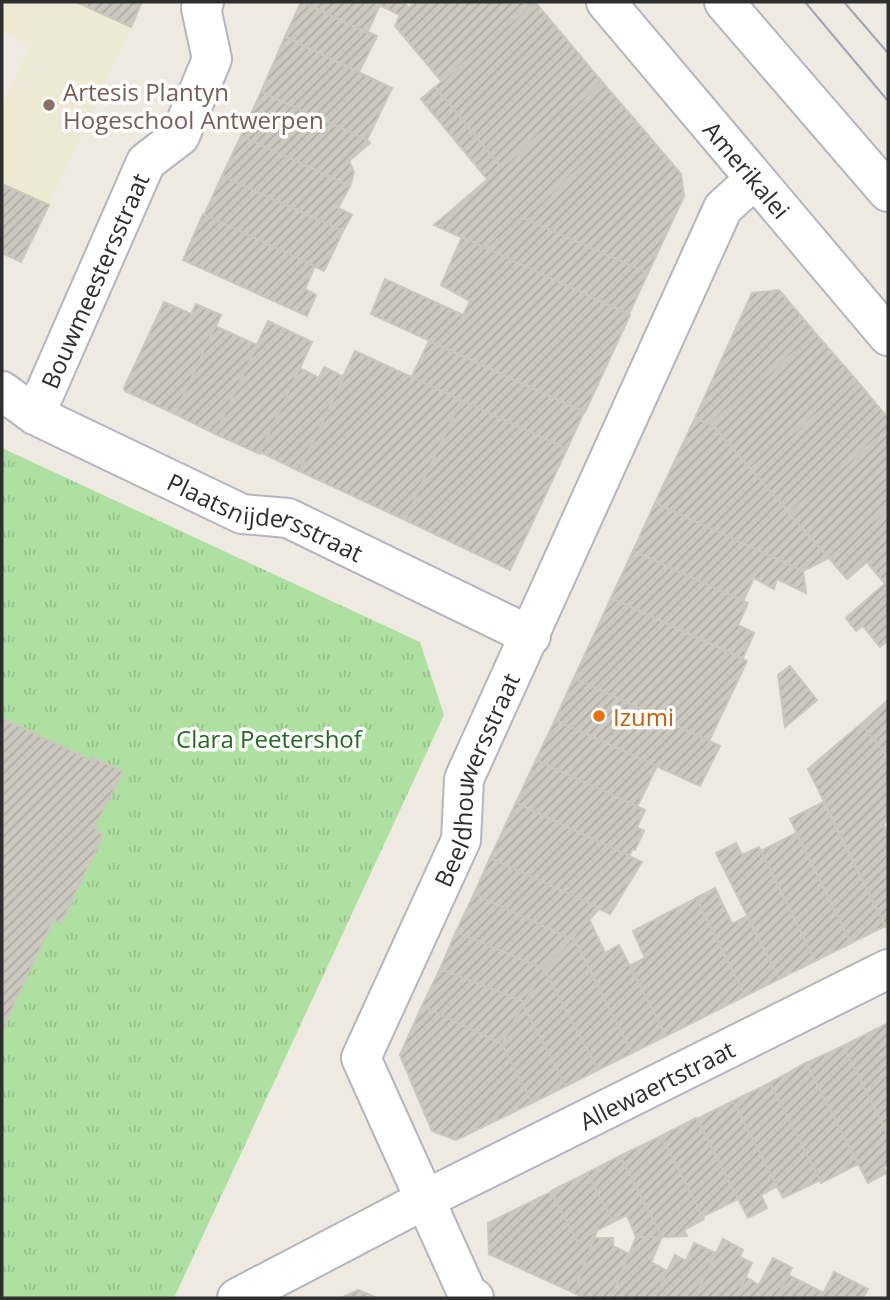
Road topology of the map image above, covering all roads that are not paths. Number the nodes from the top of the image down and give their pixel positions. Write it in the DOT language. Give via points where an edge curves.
graph roads {
  1 [pos="204,2"];
  2 [pos="606,2"];
  3 [pos="724,2"];
  4 [pos="755,179"];
  5 [pos="888,192"];
  6 [pos="888,335"];
  7 [pos="2,391"];
  8 [pos="35,415"];
  9 [pos="531,636"];
  10 [pos="888,969"];
  11 [pos="424,1200"];
  12 [pos="237,1298"];
  13 [pos="474,1298"];
  1 -- 8 [label="street, Bouwmeestersstraat" via="201,8 212,59 207,72 180,136 146,162"];
  2 -- 4 [label="street, Amerikalei"];
  3 -- 5 [label="street"];
  4 -- 6 [label="street, Amerikalei"];
  4 -- 9 [label="street, Beeldhouwersstraat" via="723,208"];
  7 -- 8 [label="street, Plaatsnijdersstraat"];
  8 -- 9 [label="street, Plaatsnijdersstraat" via="242,514 288,518"];
  9 -- 11 [label="street, Beeldhouwersstraat" via="464,779 461,839 361,1058"];
  10 -- 11 [label="street, Allewaertstraat"];
  11 -- 12 [label="street"];
  11 -- 13 [label="street, Beeldhouwersstraat" via="468,1295"];
}
